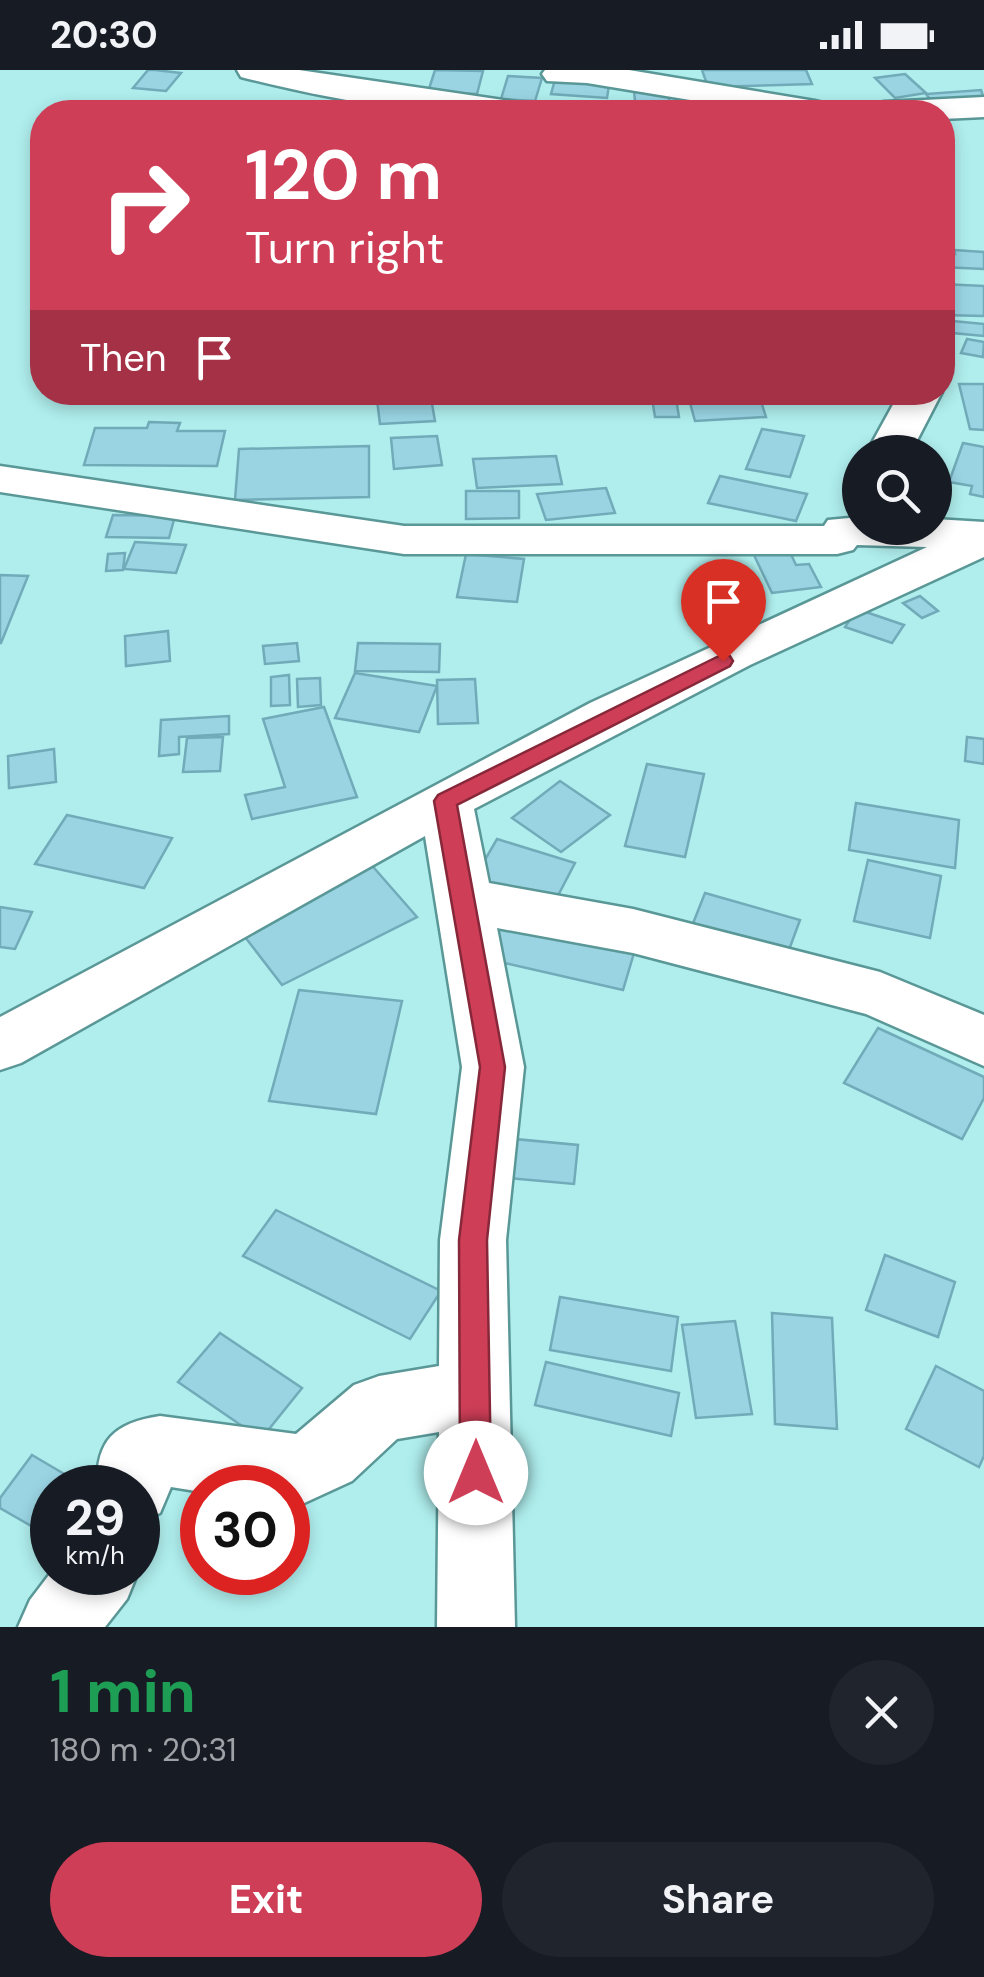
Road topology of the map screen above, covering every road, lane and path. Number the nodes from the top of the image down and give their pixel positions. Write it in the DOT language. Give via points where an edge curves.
graph roads {
  1 [pos="253,70"];
  2 [pos="559,74"];
  3 [pos="638,75"];
  4 [pos="424,100"];
  5 [pos="761,100"];
  6 [pos="984,107"];
  7 [pos="955,108"];
  8 [pos="913,405"];
  9 [pos="898,435"];
  10 [pos="0,479"];
  11 [pos="842,524"];
  12 [pos="952,535"];
  13 [pos="984,538"];
  14 [pos="852,545"];
  15 [pos="862,591"];
  16 [pos="446,801"];
  17 [pos="463,900"];
  18 [pos="984,1042"];
  19 [pos="0,1046"];
  20 [pos="476,1393"];
  21 [pos="133,1465"];
  22 [pos="82,1595"];
  23 [pos="57,1627"];
  24 [pos="476,1627"];
  1 -- 4 [label="street"];
  2 -- 3 [label="street"];
  3 -- 5 [label="street"];
  6 -- 7 [label="street"];
  8 -- 9 [label="street"];
  10 -- 11 [label="street" via="404,540 574,543"];
  12 -- 13 [label="street"];
  13 -- 15 [label="street"];
  14 -- 15 [label="street"];
  15 -- 16 [label="street"];
  16 -- 17 [label="street"];
  16 -- 19 [label="street"];
  17 -- 18 [label="street" via="633,931 880,994"];
  17 -- 20 [label="street" via="493,1067 473,1240"];
  20 -- 21 [label="street" via="379,1409 302,1470 160,1451 145,1453"];
  20 -- 24 [label="street"];
  22 -- 23 [label="street"];
}
